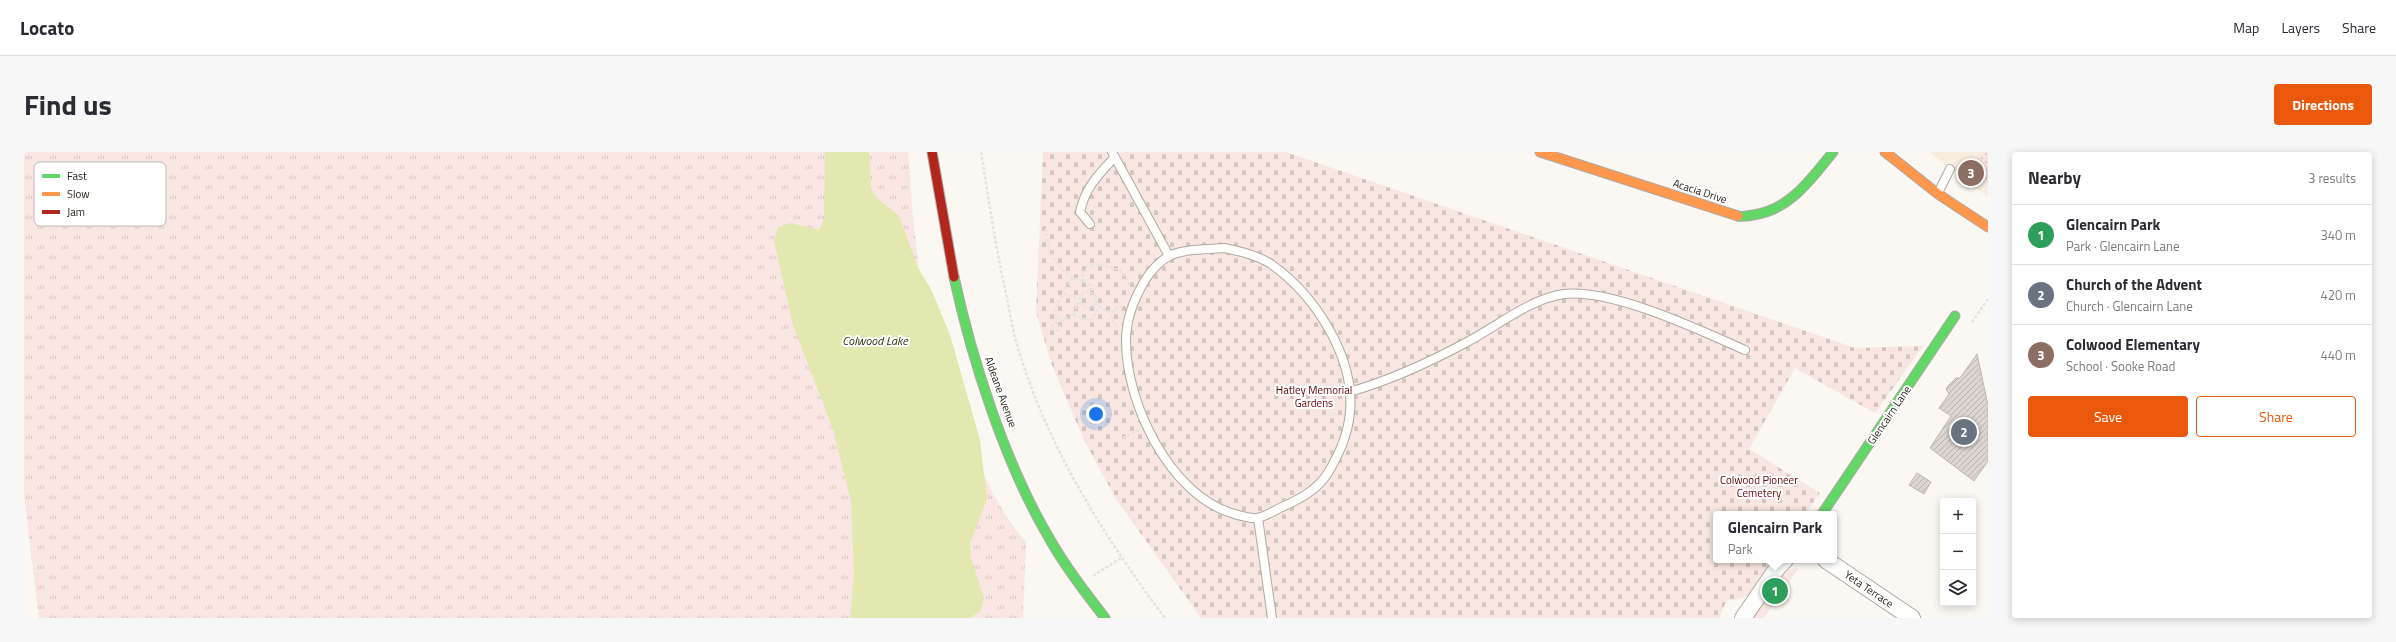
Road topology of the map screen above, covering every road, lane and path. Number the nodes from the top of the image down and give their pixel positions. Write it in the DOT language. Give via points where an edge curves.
graph roads {
  1 [pos="932,152"];
  2 [pos="981,152"];
  3 [pos="1540,152"];
  4 [pos="1833,152"];
  5 [pos="1885,152"];
  6 [pos="1113,155"];
  7 [pos="1950,169"];
  8 [pos="1938,194"];
  9 [pos="1090,224"];
  10 [pos="1988,227"];
  11 [pos="1045,229"];
  12 [pos="1169,256"];
  13 [pos="1073,277"];
  14 [pos="1083,282"];
  15 [pos="1138,292"];
  16 [pos="1091,293"];
  17 [pos="1064,294"];
  18 [pos="1080,299"];
  19 [pos="1094,304"];
  20 [pos="1100,308"];
  21 [pos="1112,313"];
  22 [pos="1073,314"];
  23 [pos="1955,316"];
  24 [pos="1745,350"];
  25 [pos="1349,392"];
  26 [pos="1147,426"];
  27 [pos="1123,438"];
  28 [pos="1824,511"];
  29 [pos="1258,518"];
  30 [pos="1121,558"];
  31 [pos="1782,563"];
  32 [pos="1830,563"];
  33 [pos="1080,585"];
  34 [pos="1105,618"];
  35 [pos="1165,618"];
  36 [pos="1272,618"];
  37 [pos="1744,618"];
  38 [pos="1912,618"];
  1 -- 33 [label="street, Aldeane Avenue" via="948,258 968,338 993,410 1033,507"];
  2 -- 30 [label="path" via="995,241 1017,348 1054,441 1095,517"];
  3 -- 4 [label="street, Acacia Drive" via="1740,217 1769,212 1790,201"];
  5 -- 8 [label="street"];
  6 -- 9 [label="lane" via="1083,198 1080,212"];
  6 -- 12 [label="lane"];
  7 -- 8 [label="lane"];
  8 -- 10 [label="street"];
  11 -- 13 [label="path" via="1050,252"];
  12 -- 15 [label="lane" via="1155,267"];
  12 -- 25 [label="lane" via="1190,250 1224,248 1240,251 1270,264 1300,290 1328,328 1345,369"];
  13 -- 14 [label="path"];
  13 -- 17 [label="path"];
  14 -- 15 [label="path" via="1083,275 1088,266 1098,264 1120,270"];
  14 -- 16 [label="path" via="1091,286"];
  15 -- 26 [label="lane" via="1127,328 1127,359"];
  16 -- 18 [label="path" via="1085,292"];
  16 -- 19 [label="path" via="1095,298"];
  17 -- 18 [label="path"];
  17 -- 22 [label="path" via="1054,314 1058,322"];
  18 -- 19 [label="path" via="1085,308"];
  18 -- 22 [label="path"];
  19 -- 20 [label="path"];
  20 -- 21 [label="path"];
  20 -- 22 [label="path" via="1091,322"];
  23 -- 28 [label="street, Glencairn Lane"];
  24 -- 25 [label="lane" via="1672,318 1640,308 1565,294 1537,303 1403,374"];
  25 -- 29 [label="lane" via="1350,411 1343,445 1325,478 1314,490 1299,500"];
  26 -- 27 [label="path"];
  26 -- 29 [label="lane" via="1172,466 1198,496 1217,508"];
  29 -- 36 [label="lane"];
  30 -- 33 [label="path"];
  30 -- 35 [label="path"];
  31 -- 37 [label="street"];
  32 -- 38 [label="street, Yeta Terrace"];
  33 -- 34 [label="street, Aldeane Avenue"];
}
